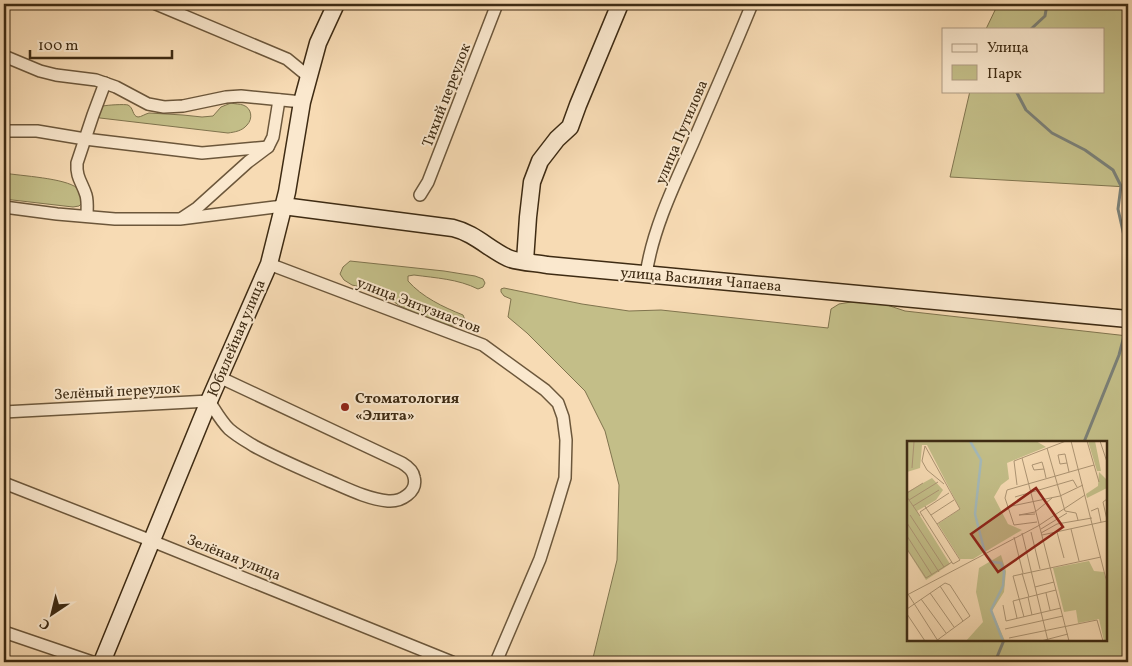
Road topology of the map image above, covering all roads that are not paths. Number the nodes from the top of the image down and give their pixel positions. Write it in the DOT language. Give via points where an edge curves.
graph roads {
  1 [pos="156,4"];
  2 [pos="336,4"];
  3 [pos="497,4"];
  4 [pos="620,4"];
  5 [pos="752,4"];
  6 [pos="4,56"];
  7 [pos="309,77"];
  8 [pos="105,83"];
  9 [pos="279,100"];
  10 [pos="302,102"];
  11 [pos="4,131"];
  12 [pos="85,139"];
  13 [pos="268,148"];
  14 [pos="420,195"];
  15 [pos="283,206"];
  16 [pos="4,207"];
  17 [pos="87,216"];
  18 [pos="180,220"];
  19 [pos="525,261"];
  20 [pos="268,264"];
  21 [pos="646,275"];
  22 [pos="1128,319"];
  23 [pos="219,377"];
  24 [pos="209,401"];
  25 [pos="4,412"];
  26 [pos="4,483"];
  27 [pos="152,541"];
  28 [pos="4,632"];
  29 [pos="92,662"];
  30 [pos="102,662"];
  31 [pos="452,662"];
  32 [pos="496,662"];
  1 -- 7 [label="street" via="286,59"];
  2 -- 7 [label="street, Юбилейная улица" via="318,43"];
  3 -- 14 [label="street, Тихий переулок" via="428,182"];
  4 -- 19 [label="street" via="570,127 540,161 532,182"];
  5 -- 21 [label="street, улица Путилова" via="672,191 649,254"];
  6 -- 8 [label="street" via="40,71"];
  7 -- 10 [label="street, Юбилейная улица"];
  8 -- 9 [label="street" via="148,104 164,107 241,96"];
  8 -- 12 [label="street"];
  9 -- 10 [label="street"];
  9 -- 13 [label="street"];
  10 -- 15 [label="street, Юбилейная улица"];
  11 -- 12 [label="street" via="37,131"];
  12 -- 13 [label="street" via="202,153"];
  12 -- 17 [label="street" via="76,171 86,196"];
  13 -- 18 [label="street"];
  15 -- 18 [label="street"];
  15 -- 19 [label="street, улица Василия Чапаева" via="464,230 489,248 511,259"];
  15 -- 20 [label="street, Юбилейная улица"];
  16 -- 17 [label="street"];
  17 -- 18 [label="street"];
  19 -- 21 [label="street, улица Василия Чапаева"];
  20 -- 23 [label="street, Юбилейная улица"];
  20 -- 32 [label="street, улица Энтузиастов" via="483,345 558,403 566,440 565,478 540,559"];
  21 -- 22 [label="street, улица Василия Чапаева"];
  23 -- 24 [label="street, Юбилейная улица"];
  23 -- 24 [label="street" via="402,463 414,477 414,487 405,498 388,501 366,496 294,466 229,429"];
  24 -- 25 [label="street, Зелёный переулок"];
  24 -- 27 [label="street, Юбилейная улица"];
  26 -- 27 [label="street, Зелёная улица"];
  27 -- 30 [label="street, Юбилейная улица"];
  27 -- 31 [label="street, Зелёная улица"];
  28 -- 29 [label="street"];
}
